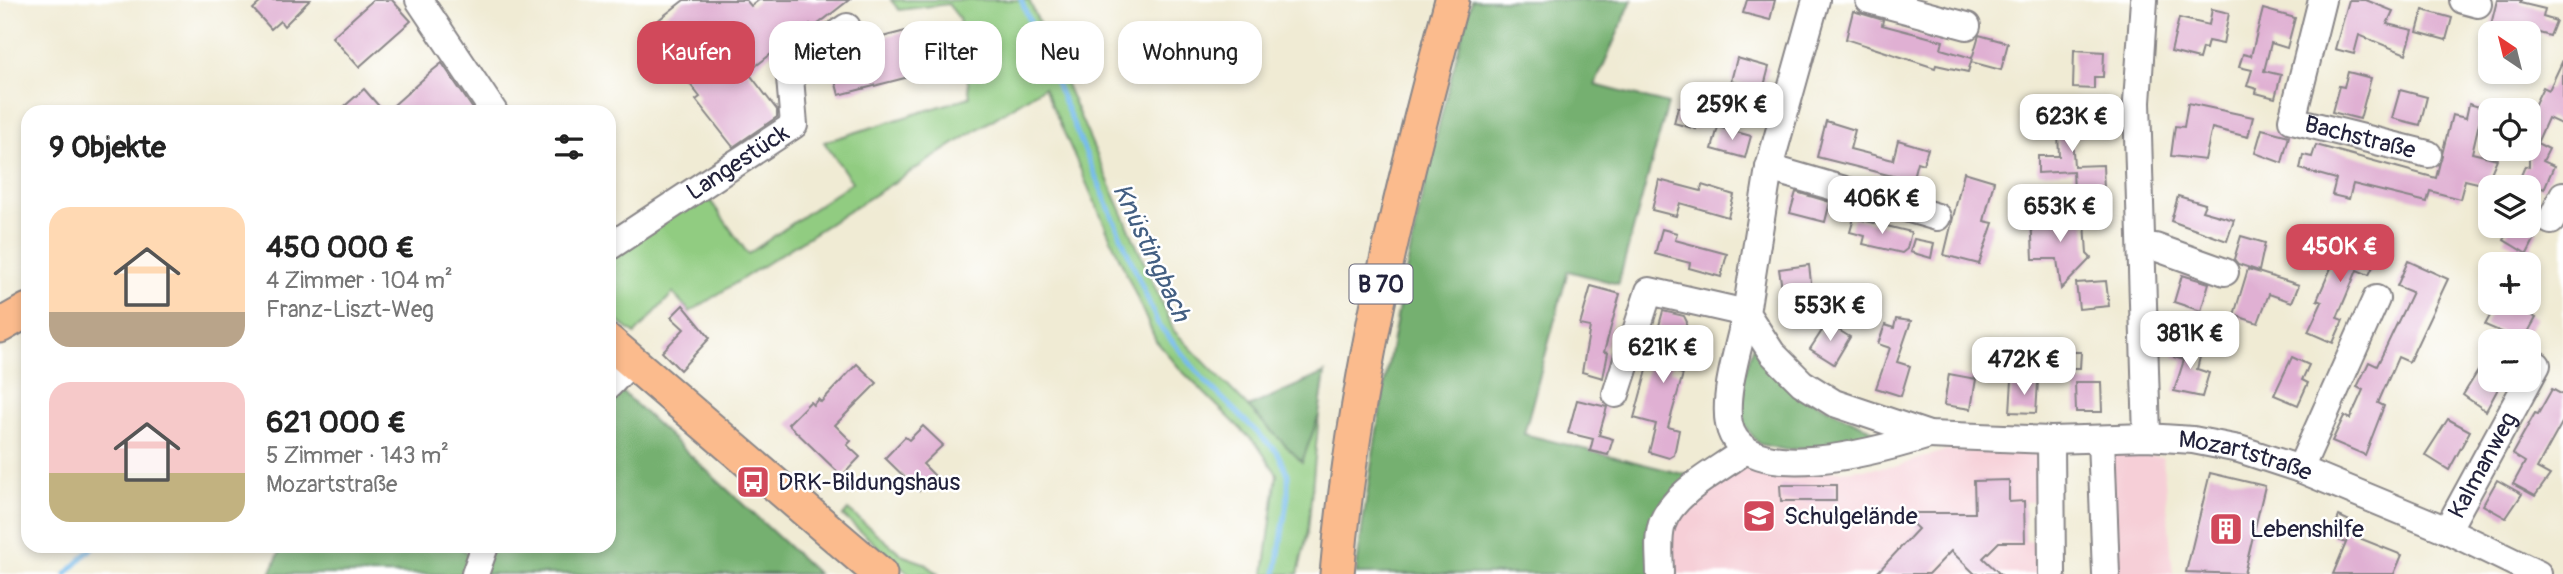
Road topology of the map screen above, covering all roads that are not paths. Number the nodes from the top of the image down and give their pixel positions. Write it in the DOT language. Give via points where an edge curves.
graph roads {
  1 [pos="419,0"];
  2 [pos="1451,0"];
  3 [pos="1816,0"];
  4 [pos="1869,0"];
  5 [pos="2144,0"];
  6 [pos="2322,0"];
  7 [pos="1967,26"];
  8 [pos="791,84"];
  9 [pos="489,105"];
  10 [pos="2428,154"];
  11 [pos="1769,168"];
  12 [pos="2563,195"];
  13 [pos="1937,217"];
  14 [pos="2551,221"];
  15 [pos="616,242"];
  16 [pos="2142,247"];
  17 [pos="2225,272"];
  18 [pos="2376,299"];
  19 [pos="1746,313"];
  20 [pos="21,314"];
  21 [pos="0,326"];
  22 [pos="621,351"];
  23 [pos="2522,392"];
  24 [pos="1616,394"];
  25 [pos="1930,435"];
  26 [pos="2147,437"];
  27 [pos="2101,439"];
  28 [pos="2052,440"];
  29 [pos="1744,452"];
  30 [pos="2300,469"];
  31 [pos="2447,530"];
  32 [pos="482,553"];
  33 [pos="475,574"];
  34 [pos="880,574"];
  35 [pos="1337,574"];
  36 [pos="1660,574"];
  37 [pos="2052,574"];
  38 [pos="2106,574"];
  39 [pos="2538,574"];
  1 -- 9 [label="street"];
  2 -- 35 [label="main road, B 70" via="1404,178 1368,347"];
  3 -- 11 [label="street"];
  4 -- 7 [label="street"];
  5 -- 16 [label="street" via="2137,102"];
  6 -- 10 [label="street, Bachstraße" via="2292,120"];
  8 -- 15 [label="street, Langestück" via="794,125"];
  11 -- 13 [label="street"];
  11 -- 19 [label="street"];
  12 -- 14 [label="street"];
  16 -- 17 [label="street" via="2155,247"];
  16 -- 26 [label="street"];
  18 -- 30 [label="street"];
  19 -- 24 [label="street" via="1649,291"];
  19 -- 25 [label="street, Mozartstraße" via="1772,354 1802,383 1833,403"];
  19 -- 29 [label="street" via="1728,411 1732,435"];
  20 -- 21 [label="main road"];
  22 -- 34 [label="main road"];
  23 -- 31 [label="street, Kalmanweg"];
  25 -- 28 [label="street, Mozartstraße"];
  25 -- 29 [label="street, Mozartstraße" via="1888,448 1826,458 1772,459"];
  26 -- 27 [label="street, Mozartstraße"];
  26 -- 30 [label="street, Mozartstraße" via="2239,449"];
  27 -- 28 [label="street, Mozartstraße"];
  27 -- 38 [label="street"];
  28 -- 37 [label="street"];
  29 -- 36 [label="street" via="1672,506 1659,539"];
  30 -- 31 [label="street, Mozartstraße"];
  31 -- 39 [label="street, Mozartstraße"];
  32 -- 33 [label="street"];
}
